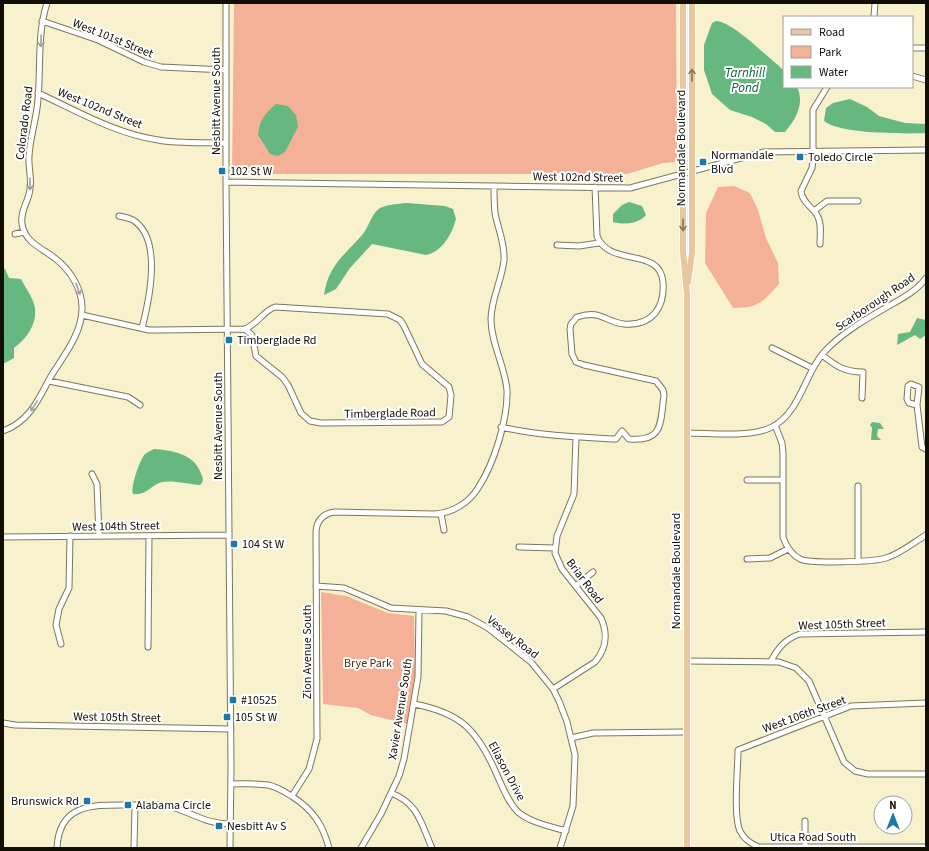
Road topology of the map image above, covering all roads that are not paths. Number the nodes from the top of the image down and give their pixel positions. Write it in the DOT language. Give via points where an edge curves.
graph roads {
  1 [pos="47,3"];
  2 [pos="226,3"];
  3 [pos="683,3"];
  4 [pos="692,3"];
  5 [pos="875,3"];
  6 [pos="874,16"];
  7 [pos="42,20"];
  8 [pos="913,48"];
  9 [pos="926,48"];
  10 [pos="226,70"];
  11 [pos="913,76"];
  12 [pos="926,80"];
  13 [pos="827,88"];
  14 [pos="38,94"];
  15 [pos="226,143"];
  16 [pos="926,150"];
  17 [pos="813,152"];
  18 [pos="692,170"];
  19 [pos="683,172"];
  20 [pos="226,182"];
  21 [pos="494,186"];
  22 [pos="595,187"];
  23 [pos="858,200"];
  24 [pos="814,211"];
  25 [pos="119,216"];
  26 [pos="24,232"];
  27 [pos="15,234"];
  28 [pos="599,243"];
  29 [pos="820,244"];
  30 [pos="557,245"];
  31 [pos="926,278"];
  32 [pos="687,294"];
  33 [pos="82,314"];
  34 [pos="142,328"];
  35 [pos="230,328"];
  36 [pos="245,329"];
  37 [pos="772,348"];
  38 [pos="822,354"];
  39 [pos="812,368"];
  40 [pos="49,381"];
  41 [pos="862,398"];
  42 [pos="140,405"];
  43 [pos="918,405"];
  44 [pos="775,425"];
  45 [pos="501,427"];
  46 [pos="3,431"];
  47 [pos="687,433"];
  48 [pos="576,437"];
  49 [pos="926,449"];
  50 [pos="92,474"];
  51 [pos="747,480"];
  52 [pos="783,480"];
  53 [pos="858,486"];
  54 [pos="441,514"];
  55 [pos="444,530"];
  56 [pos="229,535"];
  57 [pos="926,535"];
  58 [pos="70,536"];
  59 [pos="99,536"];
  60 [pos="149,536"];
  61 [pos="3,537"];
  62 [pos="519,547"];
  63 [pos="555,548"];
  64 [pos="788,548"];
  65 [pos="747,559"];
  66 [pos="858,561"];
  67 [pos="593,572"];
  68 [pos="316,586"];
  69 [pos="576,586"];
  70 [pos="419,610"];
  71 [pos="926,632"];
  72 [pos="61,644"];
  73 [pos="148,647"];
  74 [pos="686,661"];
  75 [pos="771,661"];
  76 [pos="553,689"];
  77 [pos="926,703"];
  78 [pos="414,704"];
  79 [pos="824,716"];
  80 [pos="3,723"];
  81 [pos="231,729"];
  82 [pos="686,732"];
  83 [pos="571,738"];
  84 [pos="738,750"];
  85 [pos="926,774"];
  86 [pos="231,784"];
  87 [pos="391,793"];
  88 [pos="292,796"];
  89 [pos="135,805"];
  90 [pos="805,821"];
  91 [pos="231,824"];
  92 [pos="566,832"];
  93 [pos="926,847"];
  94 [pos="57,848"];
  95 [pos="134,848"];
  96 [pos="230,848"];
  97 [pos="329,848"];
  98 [pos="361,848"];
  99 [pos="432,848"];
  100 [pos="560,848"];
  101 [pos="687,848"];
  102 [pos="805,848"];
  1 -- 7 [label="street, Colorado Road"];
  2 -- 10 [label="street, Nesbitt Avenue South"];
  3 -- 19 [label="main road, Normandale Boulevard"];
  18 -- 4 [label="main road, Normandale Boulevard, one-way"];
  5 -- 6 [label="street"];
  7 -- 10 [label="street, West 101st Street" via="161,67"];
  7 -- 14 [label="street, Colorado Road, one-way"];
  8 -- 9 [label="street"];
  10 -- 15 [label="street, Nesbitt Avenue South"];
  11 -- 12 [label="street"];
  13 -- 17 [label="street" via="813,110"];
  14 -- 15 [label="street, West 102nd Street" via="118,130 146,138 160,141"];
  14 -- 26 [label="street, Colorado Road, one-way" via="30,144 30,188 21,216"];
  15 -- 20 [label="street, Nesbitt Avenue South"];
  16 -- 17 [label="street, West 102nd Street"];
  17 -- 18 [label="street, West 102nd Street" via="759,153"];
  17 -- 24 [label="street" via="812,168 801,191 804,200"];
  18 -- 19 [label="street, West 102nd Street"];
  18 -- 32 [label="main road, Normandale Boulevard" via="692,253"];
  19 -- 22 [label="street, West 102nd Street" via="630,188"];
  19 -- 32 [label="main road, Normandale Boulevard, one-way" via="683,252"];
  20 -- 21 [label="street, West 102nd Street"];
  20 -- 35 [label="street, Nesbitt Avenue South"];
  21 -- 22 [label="street, West 102nd Street"];
  21 -- 45 [label="street" via="495,212 504,248 502,271 491,319 507,391"];
  22 -- 28 [label="street" via="596,236"];
  23 -- 24 [label="street" via="827,201"];
  24 -- 29 [label="street" via="819,221"];
  25 -- 34 [label="street" via="137,223 147,239 152,284"];
  26 -- 27 [label="street"];
  26 -- 33 [label="street, one-way" via="33,244 55,258 71,275 80,293"];
  28 -- 30 [label="street" via="579,246"];
  28 -- 48 [label="street" via="610,252 649,262 659,269 662,274 663,298 661,306 650,318 636,323 623,324 590,314 577,317 571,324 572,354 576,362 584,365 656,381 664,395 660,424 655,434 645,439 629,439 622,431 616,439"];
  31 -- 38 [label="street, Scarborough Road" via="908,294 843,334"];
  32 -- 47 [label="main road, Normandale Boulevard"];
  33 -- 34 [label="street"];
  33 -- 40 [label="street" via="76,333"];
  34 -- 35 [label="street"];
  35 -- 36 [label="street"];
  35 -- 56 [label="street, Nesbitt Avenue South"];
  36 -- 36 [label="street, Timberglade Road" via="255,324 275,306 388,314 400,320 422,364 449,387 449,417 442,422 310,421 301,413 282,378 256,356 252,335"];
  37 -- 39 [label="street"];
  38 -- 39 [label="street, Scarborough Road"];
  38 -- 41 [label="street" via="840,368 850,372 863,372"];
  39 -- 44 [label="street, Scarborough Road" via="795,406"];
  40 -- 42 [label="street" via="128,397"];
  40 -- 46 [label="street, one-way" via="24,420"];
  43 -- 49 [label="street" via="922,447"];
  44 -- 47 [label="street, Scarborough Road" via="750,433"];
  44 -- 52 [label="street" via="782,442"];
  45 -- 48 [label="street" via="536,435"];
  45 -- 54 [label="street" via="496,450 478,488 462,504"];
  47 -- 74 [label="main road, Normandale Boulevard"];
  48 -- 63 [label="street" via="574,494 557,536"];
  50 -- 59 [label="street" via="97,484"];
  51 -- 52 [label="street"];
  52 -- 64 [label="street" via="783,537"];
  53 -- 66 [label="street"];
  54 -- 55 [label="street"];
  54 -- 68 [label="street, Zion Avenue South" via="334,512 323,516 317,525"];
  56 -- 60 [label="street, West 104th Street"];
  56 -- 81 [label="street, Nesbitt Avenue South"];
  57 -- 66 [label="street" via="894,555"];
  58 -- 59 [label="street, West 104th Street"];
  58 -- 61 [label="street, West 104th Street"];
  58 -- 72 [label="street" via="69,588 59,609 56,625"];
  59 -- 60 [label="street, West 104th Street"];
  60 -- 73 [label="street"];
  62 -- 63 [label="street"];
  63 -- 69 [label="street, Briar Road" via="558,561"];
  64 -- 65 [label="street" via="770,558"];
  64 -- 66 [label="street" via="806,561"];
  67 -- 69 [label="street"];
  68 -- 70 [label="street, Vessey Road" via="344,588 391,608"];
  68 -- 88 [label="street, Zion Avenue South" via="317,739 309,769"];
  69 -- 76 [label="street, Briar Road" via="601,618 606,641 595,662"];
  70 -- 76 [label="street, Vessey Road" via="457,613 478,622 531,662"];
  70 -- 78 [label="street, Xavier Avenue South" via="419,666"];
  71 -- 75 [label="street, West 105th Street" via="800,634 780,645"];
  74 -- 75 [label="street"];
  74 -- 82 [label="main road, Normandale Boulevard"];
  75 -- 79 [label="street" via="788,664 803,674 809,681"];
  76 -- 83 [label="street, Vessey Road" via="564,712"];
  77 -- 79 [label="street, West 106th Street" via="862,705 840,709"];
  78 -- 87 [label="street, Xavier Avenue South" via="404,759"];
  78 -- 92 [label="street, Eliason Drive" via="442,710 461,721 483,746 506,795 518,812 536,822"];
  79 -- 84 [label="street, West 106th Street"];
  79 -- 85 [label="street" via="844,762 854,771 868,774"];
  80 -- 81 [label="street, West 105th Street"];
  81 -- 86 [label="street, Nesbitt Avenue South"];
  82 -- 83 [label="street" via="593,732"];
  82 -- 101 [label="main road, Normandale Boulevard"];
  83 -- 92 [label="street, Vessey Road" via="575,755 575,795"];
  84 -- 102 [label="street, Utica Road South" via="737,818 741,833 759,847"];
  86 -- 88 [label="street" via="269,785"];
  86 -- 91 [label="street, Nesbitt Avenue South"];
  87 -- 98 [label="street, Xavier Avenue South"];
  87 -- 99 [label="street" via="402,797 413,806"];
  88 -- 97 [label="street" via="318,818"];
  89 -- 91 [label="street" via="164,806 203,820"];
  89 -- 94 [label="street" via="90,805 74,812 62,825"];
  89 -- 95 [label="street"];
  90 -- 102 [label="street"];
  91 -- 96 [label="street, Nesbitt Avenue South"];
  92 -- 100 [label="street, Vessey Road"];
  93 -- 102 [label="street, Utica Road South"];
}
